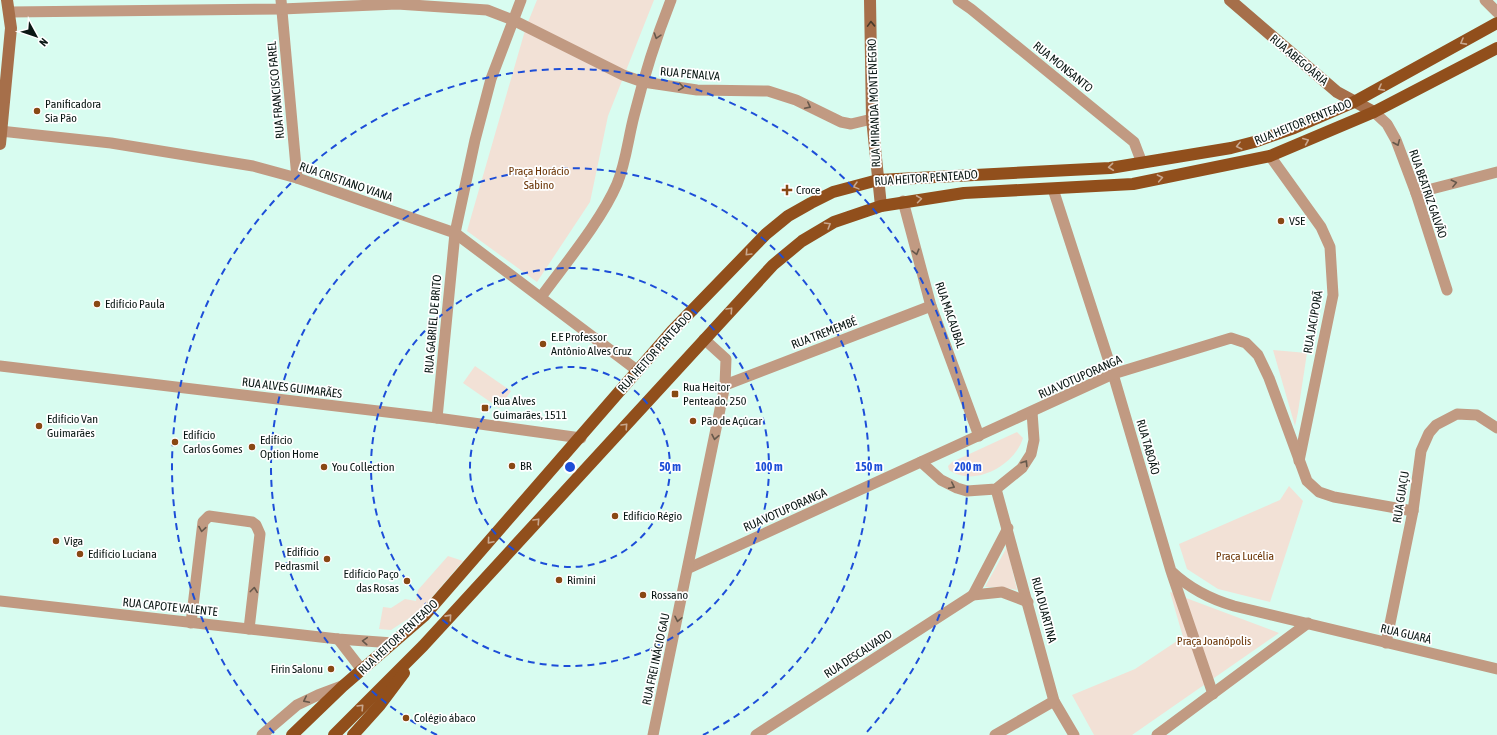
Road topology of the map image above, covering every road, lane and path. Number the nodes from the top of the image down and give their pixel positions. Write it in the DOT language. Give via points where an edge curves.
graph roads {
  1 [pos="521,0"];
  2 [pos="671,0"];
  3 [pos="870,0"];
  4 [pos="958,0"];
  5 [pos="1230,0"];
  6 [pos="1485,0"];
  7 [pos="282,5"];
  8 [pos="9,6"];
  9 [pos="1497,12"];
  10 [pos="513,20"];
  11 [pos="1497,23"];
  12 [pos="1497,48"];
  13 [pos="642,82"];
  14 [pos="1354,102"];
  15 [pos="1374,112"];
  16 [pos="872,119"];
  17 [pos="1,131"];
  18 [pos="0,144"];
  19 [pos="1270,156"];
  20 [pos="1142,163"];
  21 [pos="1497,172"];
  22 [pos="297,178"];
  23 [pos="878,180"];
  24 [pos="1053,189"];
  25 [pos="1416,193"];
  26 [pos="903,201"];
  27 [pos="881,206"];
  28 [pos="455,233"];
  29 [pos="1447,290"];
  30 [pos="541,297"];
  31 [pos="931,306"];
  32 [pos="704,339"];
  33 [pos="0,366"];
  34 [pos="638,371"];
  35 [pos="1113,374"];
  36 [pos="726,385"];
  37 [pos="1032,412"];
  38 [pos="436,418"];
  39 [pos="1497,428"];
  40 [pos="979,436"];
  41 [pos="581,438"];
  42 [pos="921,462"];
  43 [pos="1299,462"];
  44 [pos="996,489"];
  45 [pos="1413,511"];
  46 [pos="1008,528"];
  47 [pos="689,568"];
  48 [pos="1171,571"];
  49 [pos="973,595"];
  50 [pos="0,601"];
  51 [pos="1028,602"];
  52 [pos="191,623"];
  53 [pos="1308,624"];
  54 [pos="249,629"];
  55 [pos="338,639"];
  56 [pos="393,643"];
  57 [pos="1386,643"];
  58 [pos="423,646"];
  59 [pos="1497,669"];
  60 [pos="362,670"];
  61 [pos="343,686"];
  62 [pos="1213,694"];
  63 [pos="1054,701"];
  64 [pos="262,735"];
  65 [pos="292,735"];
  66 [pos="334,735"];
  67 [pos="353,735"];
  68 [pos="653,735"];
  69 [pos="756,735"];
  70 [pos="995,735"];
  71 [pos="1074,735"];
  72 [pos="1157,735"];
  1 -- 10 [label="street"];
  2 -- 13 [label="street, one-way"];
  16 -- 3 [label="street, RUA MIRANDA MONTENEGRO, one-way"];
  4 -- 20 [label="street, RUA MONSANTO" via="1134,142"];
  5 -- 14 [label="street, RUA ABEGOÁRIA" via="1337,92"];
  6 -- 9 [label="street"];
  7 -- 8 [label="street, RUA PENALVA"];
  7 -- 10 [label="street, RUA PENALVA" via="397,4 487,10"];
  7 -- 22 [label="street, RUA FRANCISCO FAREL"];
  8 -- 17 [label="street" via="10,52"];
  10 -- 13 [label="street, RUA PENALVA"];
  10 -- 28 [label="street" via="491,79"];
  11 -- 14 [label="main road, RUA HEITOR PENTEADO, one-way"];
  12 -- 15 [label="main road, RUA HEITOR PENTEADO"];
  13 -- 16 [label="street, RUA PENALVA, one-way" via="697,90 768,92 796,100 841,122 851,124"];
  13 -- 30 [label="street" via="627,154 617,184 602,211"];
  14 -- 15 [label="street, RUA ABEGOÁRIA"];
  14 -- 20 [label="main road, RUA HEITOR PENTEADO, one-way" via="1262,140 1231,148"];
  19 -- 15 [label="main road, RUA HEITOR PENTEADO, one-way"];
  15 -- 25 [label="street, RUA BEATRIZ GALVÃO, one-way" via="1387,124 1396,140"];
  16 -- 23 [label="street, RUA MIRANDA MONTENEGRO"];
  17 -- 18 [label="street"];
  17 -- 22 [label="street, RUA CRISTIANO VIANA" via="206,157"];
  24 -- 19 [label="main road, RUA HEITOR PENTEADO, one-way" via="1132,184"];
  19 -- 43 [label="street, RUA JACIPORÃ" via="1322,227 1330,247 1333,295"];
  20 -- 23 [label="main road, RUA HEITOR PENTEADO, one-way" via="1110,168"];
  25 -- 21 [label="street, one-way"];
  22 -- 28 [label="street, RUA CRISTIANO VIANA"];
  23 -- 27 [label="street, RUA MIRANDA MONTENEGRO"];
  23 -- 34 [label="main road, RUA HEITOR PENTEADO, one-way" via="833,192 788,216 766,234 672,331"];
  26 -- 24 [label="main road, RUA HEITOR PENTEADO, one-way" via="964,193"];
  24 -- 35 [label="street, RUA TABOÃO"];
  25 -- 29 [label="street, RUA BEATRIZ GALVÃO"];
  26 -- 27 [label="main road, RUA HEITOR PENTEADO"];
  26 -- 31 [label="street, RUA MACAUBAL, one-way"];
  32 -- 27 [label="main road, RUA HEITOR PENTEADO, one-way" via="773,265 802,241 834,222"];
  28 -- 30 [label="street, RUA CRISTIANO VIANA"];
  28 -- 38 [label="street, RUA GABRIEL DE BRITO"];
  30 -- 34 [label="street, RUA CRISTIANO VIANA"];
  31 -- 36 [label="street, RUA TREMEMBÉ"];
  31 -- 40 [label="street, RUA MACAUBAL"];
  32 -- 36 [label="street, RUA FREI INÁCIO GAU" via="726,359"];
  58 -- 32 [label="main road, RUA HEITOR PENTEADO, one-way"];
  33 -- 38 [label="street, RUA ALVES GUIMARÃES"];
  34 -- 41 [label="main road, RUA HEITOR PENTEADO"];
  35 -- 37 [label="street, RUA VOTUPORANGA"];
  35 -- 43 [label="street, RUA VOTUPORANGA" via="1231,338 1246,343 1258,355 1269,378"];
  35 -- 48 [label="street, RUA TABOÃO"];
  36 -- 47 [label="street, RUA FREI INÁCIO GAU, one-way"];
  37 -- 40 [label="street, RUA VOTUPORANGA"];
  44 -- 37 [label="street, one-way" via="1022,468 1031,454 1034,440"];
  38 -- 41 [label="street, RUA ALVES GUIMARÃES"];
  39 -- 45 [label="street, RUA GUAÇU" via="1477,415 1468,413 1458,414 1436,424 1421,451"];
  40 -- 42 [label="street, RUA VOTUPORANGA"];
  41 -- 56 [label="main road, RUA HEITOR PENTEADO, one-way" via="424,616"];
  42 -- 44 [label="street, one-way" via="941,480 956,488 967,491"];
  42 -- 47 [label="street, RUA VOTUPORANGA"];
  43 -- 45 [label="street, RUA VOTUPORANGA" via="1307,481 1319,492"];
  44 -- 46 [label="street, RUA DUARTINA"];
  45 -- 57 [label="street, RUA GUAÇU"];
  46 -- 49 [label="street, RUA DESCALVADO"];
  46 -- 51 [label="street, RUA DUARTINA"];
  47 -- 68 [label="street, RUA FREI INÁCIO GAU, one-way"];
  48 -- 53 [label="street" via="1184,584 1215,600"];
  48 -- 62 [label="street"];
  49 -- 51 [label="street, RUA DESCALVADO" via="1002,592"];
  49 -- 69 [label="street, RUA DESCALVADO"];
  50 -- 52 [label="street, RUA CAPOTE VALENTE"];
  51 -- 63 [label="street, RUA DUARTINA"];
  52 -- 54 [label="street, RUA CAPOTE VALENTE"];
  54 -- 52 [label="street, one-way" via="260,534 252,522 219,517 209,516 203,522"];
  53 -- 57 [label="street, RUA GUARÁ"];
  53 -- 62 [label="street"];
  54 -- 55 [label="street, RUA CAPOTE VALENTE"];
  56 -- 55 [label="street, RUA CAPOTE VALENTE, one-way"];
  55 -- 60 [label="street"];
  56 -- 60 [label="main road, RUA HEITOR PENTEADO"];
  57 -- 59 [label="street, RUA GUARÁ"];
  66 -- 58 [label="main road, one-way"];
  58 -- 67 [label="main road" via="380,705"];
  60 -- 61 [label="main road, RUA HEITOR PENTEADO"];
  61 -- 64 [label="street, RUA HEITOR PENTEADO, one-way" via="297,705"];
  61 -- 65 [label="main road, RUA HEITOR PENTEADO"];
  62 -- 72 [label="street"];
  63 -- 70 [label="street"];
  63 -- 71 [label="street, RUA DUARTINA"];
}
